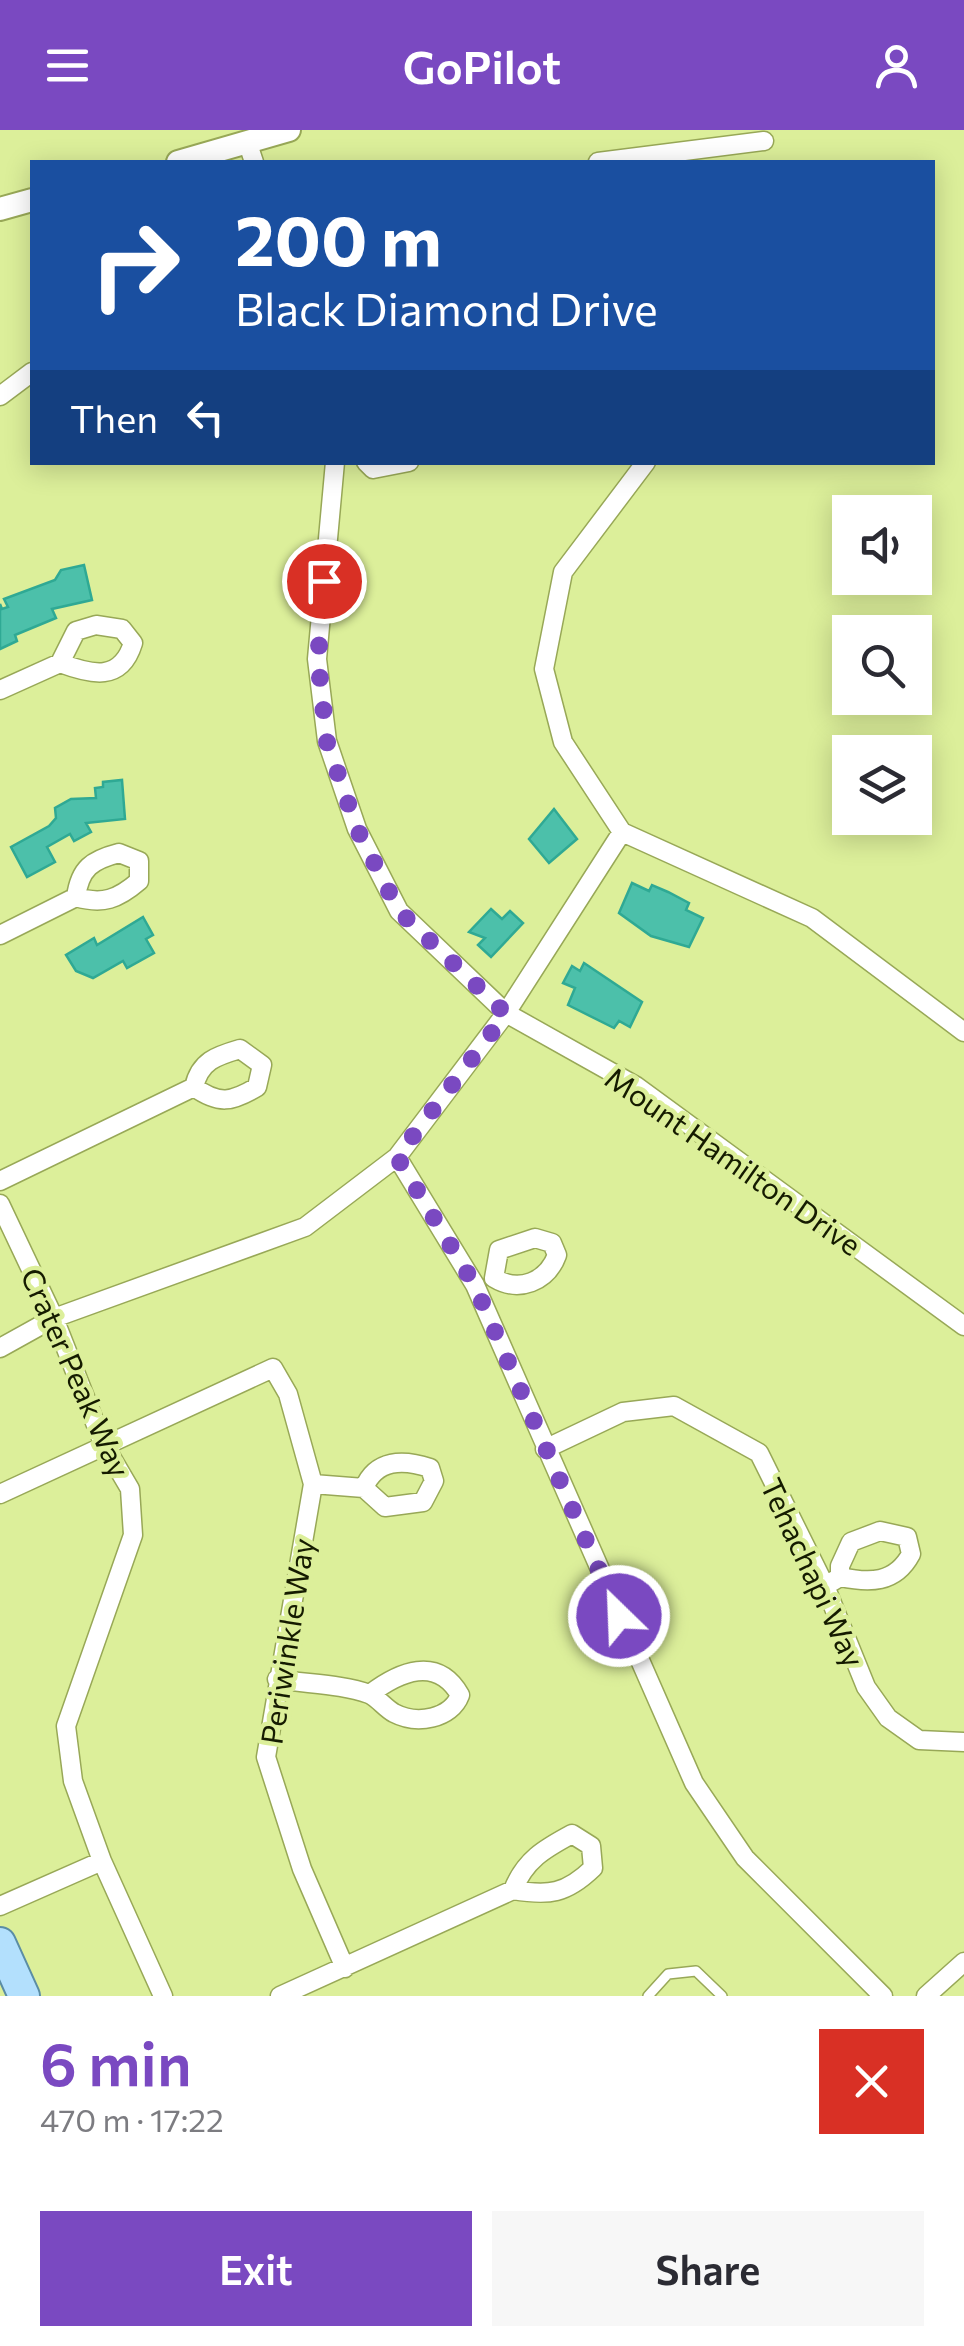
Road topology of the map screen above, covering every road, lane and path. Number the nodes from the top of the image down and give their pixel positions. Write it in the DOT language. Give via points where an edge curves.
graph roads {
  1 [pos="289,130"];
  2 [pos="763,135"];
  3 [pos="251,153"];
  4 [pos="194,160"];
  5 [pos="610,160"];
  6 [pos="764,160"];
  7 [pos="30,201"];
  8 [pos="0,209"];
  9 [pos="30,374"];
  10 [pos="0,396"];
  11 [pos="335,465"];
  12 [pos="644,465"];
  13 [pos="60,663"];
  14 [pos="0,690"];
  15 [pos="622,832"];
  16 [pos="76,896"];
  17 [pos="0,935"];
  18 [pos="506,1014"];
  19 [pos="964,1032"];
  20 [pos="194,1087"];
  21 [pos="397,1157"];
  22 [pos="0,1181"];
  23 [pos="0,1204"];
  24 [pos="494,1278"];
  25 [pos="475,1286"];
  26 [pos="54,1318"];
  27 [pos="964,1326"];
  28 [pos="0,1348"];
  29 [pos="104,1443"];
  30 [pos="544,1448"];
  31 [pos="313,1484"];
  32 [pos="364,1488"];
  33 [pos="0,1494"];
  34 [pos="277,1679"];
  35 [pos="370,1694"];
  36 [pos="964,1742"];
  37 [pos="102,1861"];
  38 [pos="513,1890"];
  39 [pos="0,1906"];
  40 [pos="0,1942"];
  41 [pos="964,1962"];
  42 [pos="345,1968"];
  43 [pos="24,1996"];
  44 [pos="163,1996"];
  45 [pos="280,1996"];
  46 [pos="648,1996"];
  47 [pos="722,1996"];
  48 [pos="883,1996"];
  49 [pos="926,1996"];
  1 -- 3 [label="street"];
  2 -- 5 [label="street"];
  2 -- 6 [label="street"];
  3 -- 4 [label="street"];
  7 -- 8 [label="street"];
  9 -- 10 [label="street"];
  11 -- 18 [label="street, Mount Hamilton Drive" via="318,660 327,742 357,829 399,911"];
  12 -- 15 [label="street" via="563,572 544,669 563,742"];
  13 -- 14 [label="street"];
  15 -- 18 [label="street"];
  15 -- 19 [label="street" via="812,918"];
  16 -- 17 [label="street"];
  18 -- 21 [label="street"];
  18 -- 27 [label="street, Mount Hamilton Drive" via="636,1086"];
  20 -- 22 [label="street"];
  21 -- 25 [label="street"];
  21 -- 26 [label="street" via="305,1227"];
  23 -- 26 [label="street, Crater Peak Way"];
  24 -- 25 [label="street"];
  25 -- 30 [label="street"];
  26 -- 28 [label="street"];
  26 -- 29 [label="street, Crater Peak Way"];
  29 -- 31 [label="street, Periwinkle Way" via="273,1368 288,1394"];
  29 -- 33 [label="street"];
  29 -- 37 [label="street, Crater Peak Way" via="130,1489 133,1535 66,1726 73,1781"];
  30 -- 36 [label="street, Tehachapi Way" via="624,1412 674,1406 759,1453 832,1582 866,1687 888,1718 920,1740"];
  30 -- 48 [label="street" via="694,1783 745,1858"];
  31 -- 32 [label="street"];
  31 -- 34 [label="street, Periwinkle Way"];
  34 -- 35 [label="street"];
  34 -- 42 [label="street, Periwinkle Way" via="266,1757 302,1869"];
  37 -- 39 [label="street"];
  37 -- 44 [label="street, Crater Peak Way"];
  38 -- 42 [label="street"];
  40 -- 43 [label="main road"];
  41 -- 49 [label="street"];
  42 -- 45 [label="street"];
  46 -- 47 [label="lane" via="668,1974 696,1971"];
}
